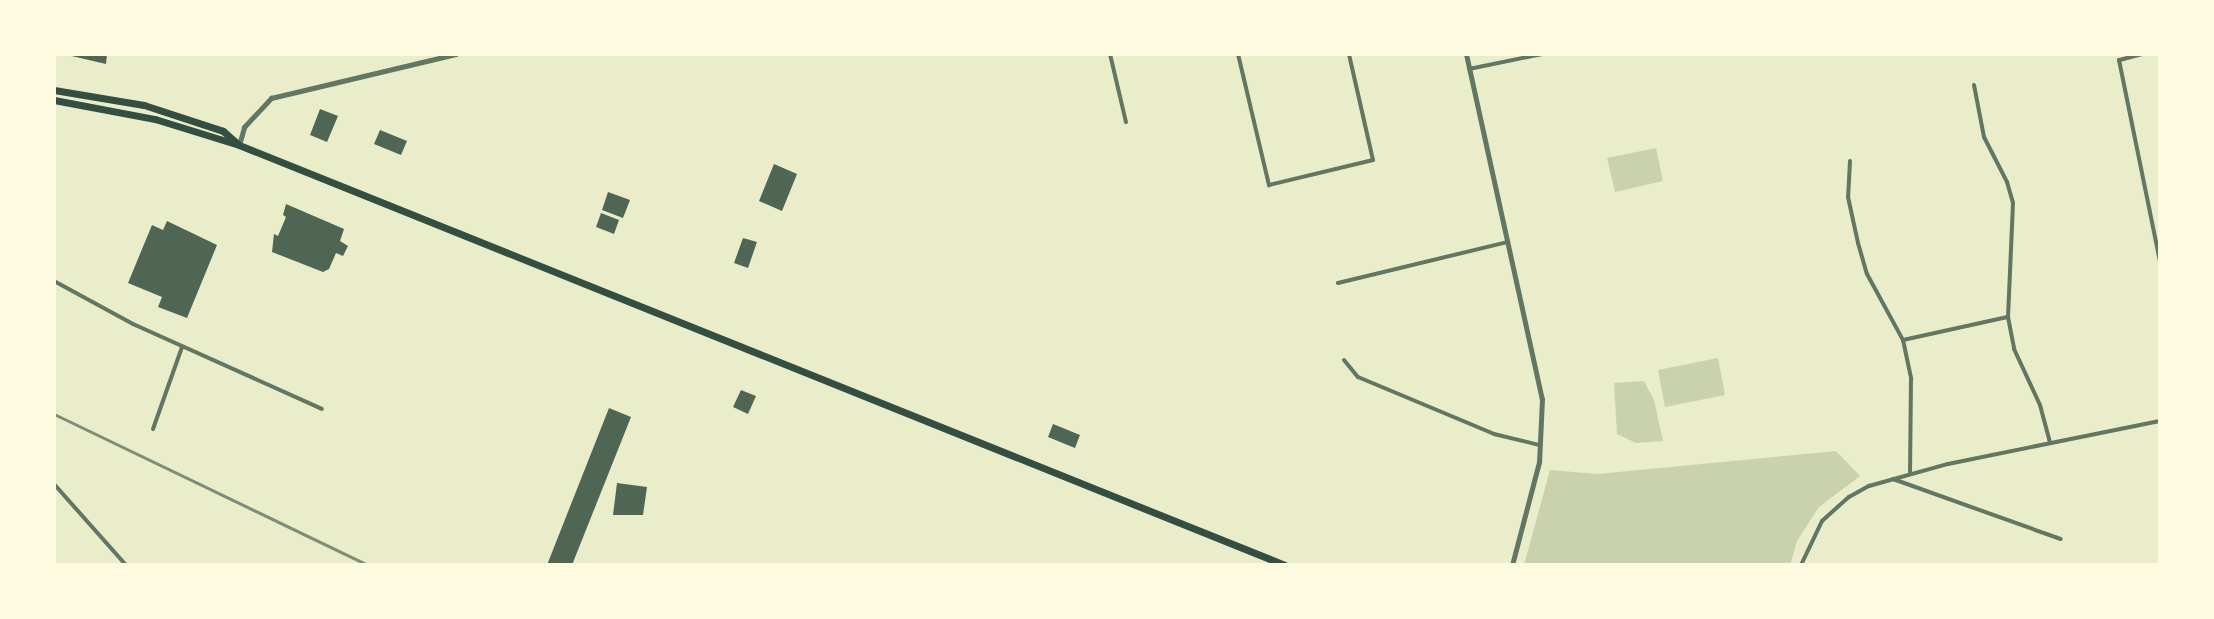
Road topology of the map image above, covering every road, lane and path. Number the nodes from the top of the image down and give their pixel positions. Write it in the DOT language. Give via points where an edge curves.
graph roads {
  1 [pos="456,54"];
  2 [pos="1110,54"];
  3 [pos="1238,54"];
  4 [pos="1349,54"];
  5 [pos="1466,54"];
  6 [pos="1542,54"];
  7 [pos="2142,54"];
  8 [pos="1469,69"];
  9 [pos="1974,85"];
  10 [pos="54,90"];
  11 [pos="54,100"];
  12 [pos="1126,122"];
  13 [pos="239,145"];
  14 [pos="1850,161"];
  15 [pos="1509,242"];
  16 [pos="2160,261"];
  17 [pos="54,281"];
  18 [pos="1338,283"];
  19 [pos="2008,317"];
  20 [pos="1903,340"];
  21 [pos="182,347"];
  22 [pos="1344,360"];
  23 [pos="322,409"];
  24 [pos="2160,421"];
  25 [pos="153,429"];
  26 [pos="2050,443"];
  27 [pos="1541,446"];
  28 [pos="1910,473"];
  29 [pos="1891,479"];
  30 [pos="54,484"];
  31 [pos="2061,539"];
  32 [pos="126,565"];
  33 [pos="1285,565"];
  34 [pos="1512,565"];
  35 [pos="1801,565"];
  1 -- 13 [label="street" via="271,98 244,127"];
  2 -- 12 [label="street"];
  3 -- 4 [label="street" via="1269,185 1373,160"];
  5 -- 8 [label="street"];
  6 -- 8 [label="street"];
  7 -- 16 [label="street" via="2119,60"];
  8 -- 15 [label="street"];
  9 -- 19 [label="street" via="1984,137 2013,203"];
  10 -- 13 [label="main road" via="164,111 223,131"];
  11 -- 13 [label="main road" via="155,119"];
  13 -- 33 [label="main road"];
  14 -- 20 [label="street" via="1848,197 1867,274"];
  15 -- 18 [label="street"];
  15 -- 27 [label="street" via="1542,399"];
  17 -- 21 [label="street"];
  19 -- 20 [label="street"];
  19 -- 26 [label="street" via="2014,349 2040,405"];
  20 -- 28 [label="street" via="1911,379"];
  21 -- 23 [label="street"];
  21 -- 25 [label="street"];
  22 -- 27 [label="street" via="1358,377 1494,434"];
  24 -- 26 [label="street"];
  26 -- 28 [label="street"];
  27 -- 34 [label="street"];
  28 -- 29 [label="street"];
  29 -- 31 [label="street"];
  29 -- 35 [label="street" via="1849,497 1827,515"];
  30 -- 32 [label="street"];
}
